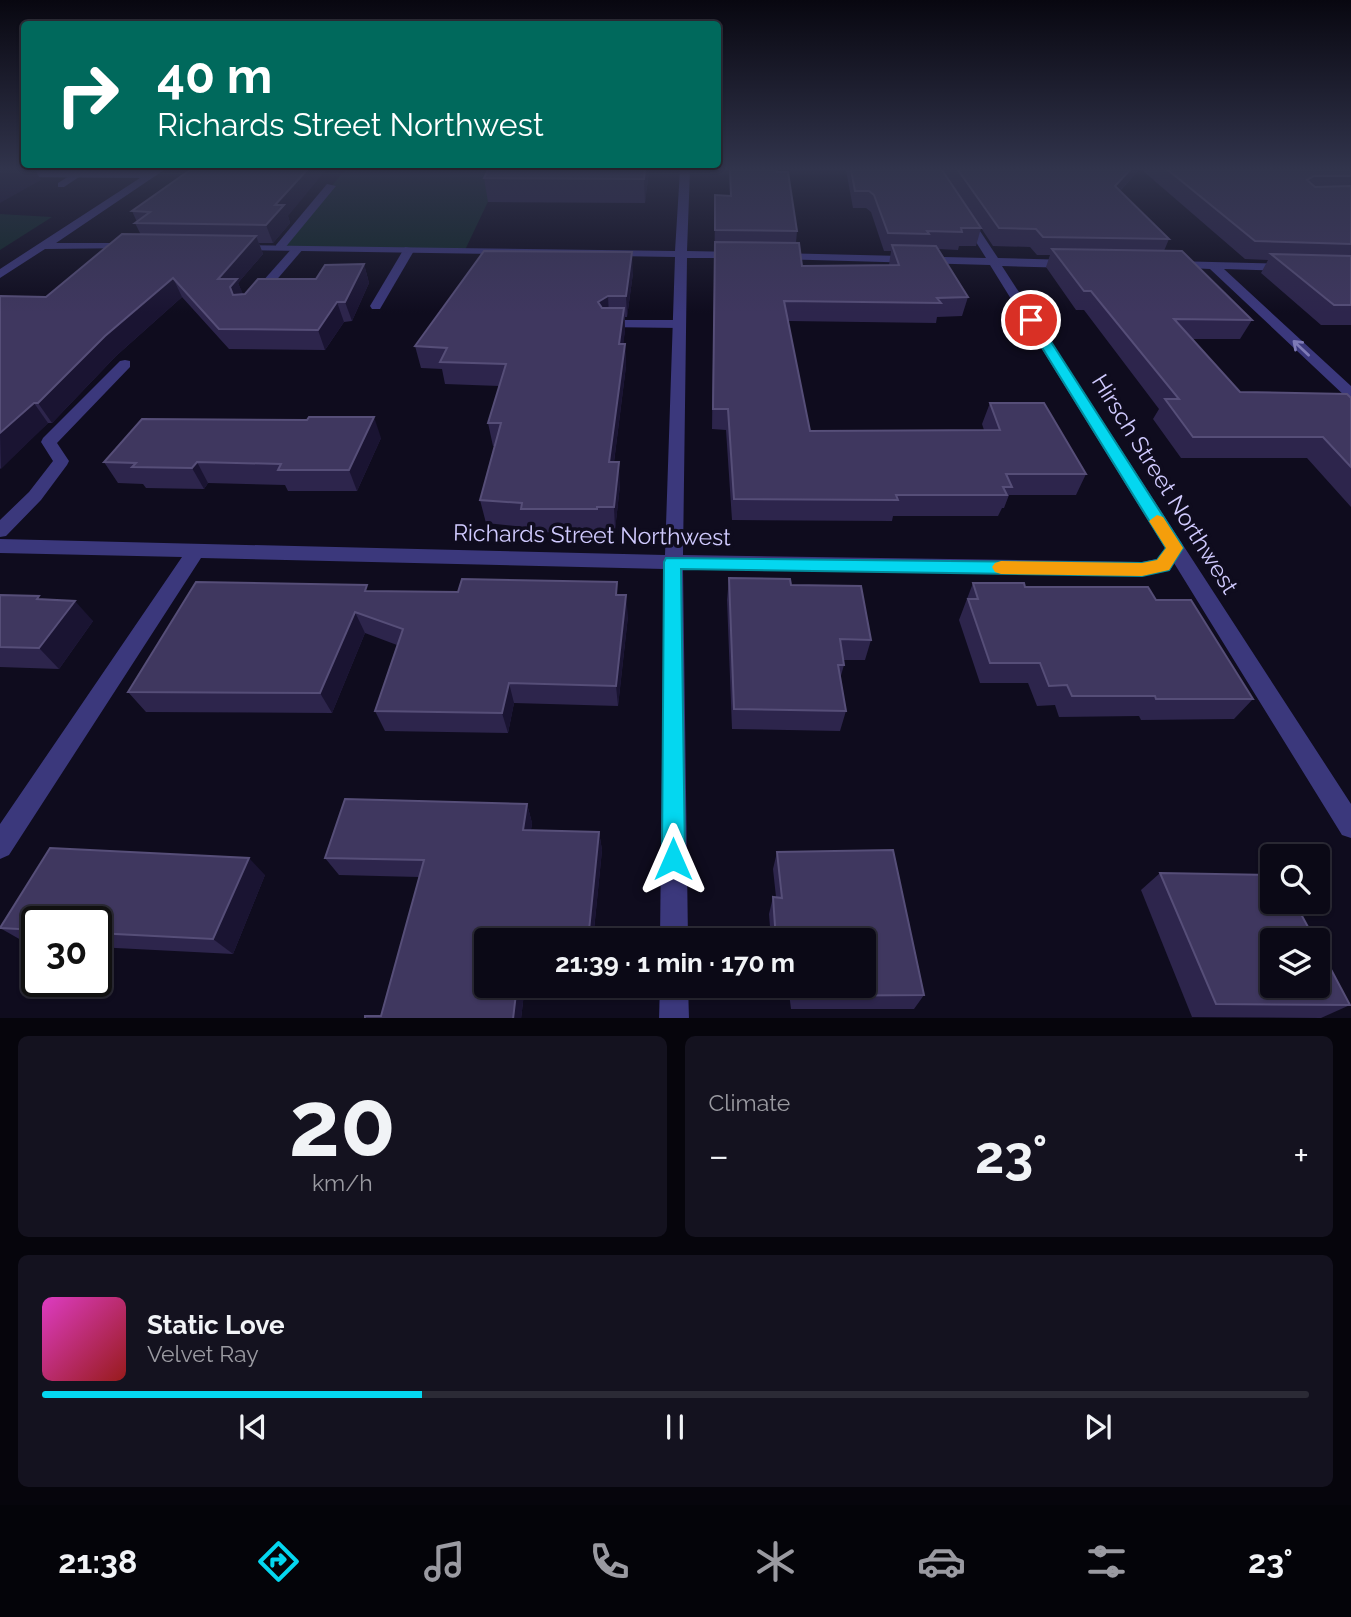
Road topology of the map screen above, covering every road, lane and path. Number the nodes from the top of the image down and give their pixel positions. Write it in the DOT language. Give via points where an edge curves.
graph roads {
  1 [pos="87,218"];
  2 [pos="305,218"];
  3 [pos="682,218"];
  4 [pos="966,218"];
  5 [pos="43,246"];
  6 [pos="146,247"];
  7 [pos="226,247"];
  8 [pos="280,247"];
  9 [pos="298,248"];
  10 [pos="409,249"];
  11 [pos="680,253"];
  12 [pos="752,255"];
  13 [pos="766,256"];
  14 [pos="994,262"];
  15 [pos="1082,264"];
  16 [pos="1160,265"];
  17 [pos="1213,266"];
  18 [pos="1297,268"];
  19 [pos="0,274"];
  20 [pos="376,306"];
  21 [pos="246,309"];
  22 [pos="610,324"];
  23 [pos="678,324"];
  24 [pos="125,364"];
  25 [pos="1351,394"];
  26 [pos="0,531"];
  27 [pos="0,546"];
  28 [pos="1175,548"];
  29 [pos="195,551"];
  30 [pos="673,562"];
  31 [pos="1351,826"];
  32 [pos="0,846"];
  33 [pos="674,928"];
  34 [pos="674,998"];
  35 [pos="674,1018"];
  1 -- 5 [label="street"];
  2 -- 8 [label="street"];
  3 -- 11 [label="street"];
  4 -- 14 [label="street, Hirsch Street Northwest"];
  5 -- 6 [label="street"];
  5 -- 19 [label="street"];
  7 -- 8 [label="street"];
  8 -- 9 [label="street"];
  9 -- 10 [label="street"];
  9 -- 21 [label="street"];
  10 -- 11 [label="street"];
  10 -- 20 [label="street"];
  11 -- 12 [label="street"];
  11 -- 23 [label="street"];
  13 -- 14 [label="street"];
  14 -- 15 [label="street"];
  14 -- 28 [label="street, Hirsch Street Northwest"];
  16 -- 17 [label="street"];
  17 -- 18 [label="street"];
  25 -- 17 [label="street, one-way"];
  22 -- 23 [label="street"];
  23 -- 30 [label="street"];
  24 -- 26 [label="street" via="49,442 61,461"];
  27 -- 29 [label="street, Richards Street Northwest"];
  28 -- 30 [label="street, Richards Street Northwest" via="1163,565 1142,569"];
  28 -- 31 [label="street, Hirsch Street Northwest"];
  29 -- 30 [label="street, Richards Street Northwest"];
  29 -- 32 [label="street"];
  30 -- 33 [label="street"];
  34 -- 35 [label="street"];
}
